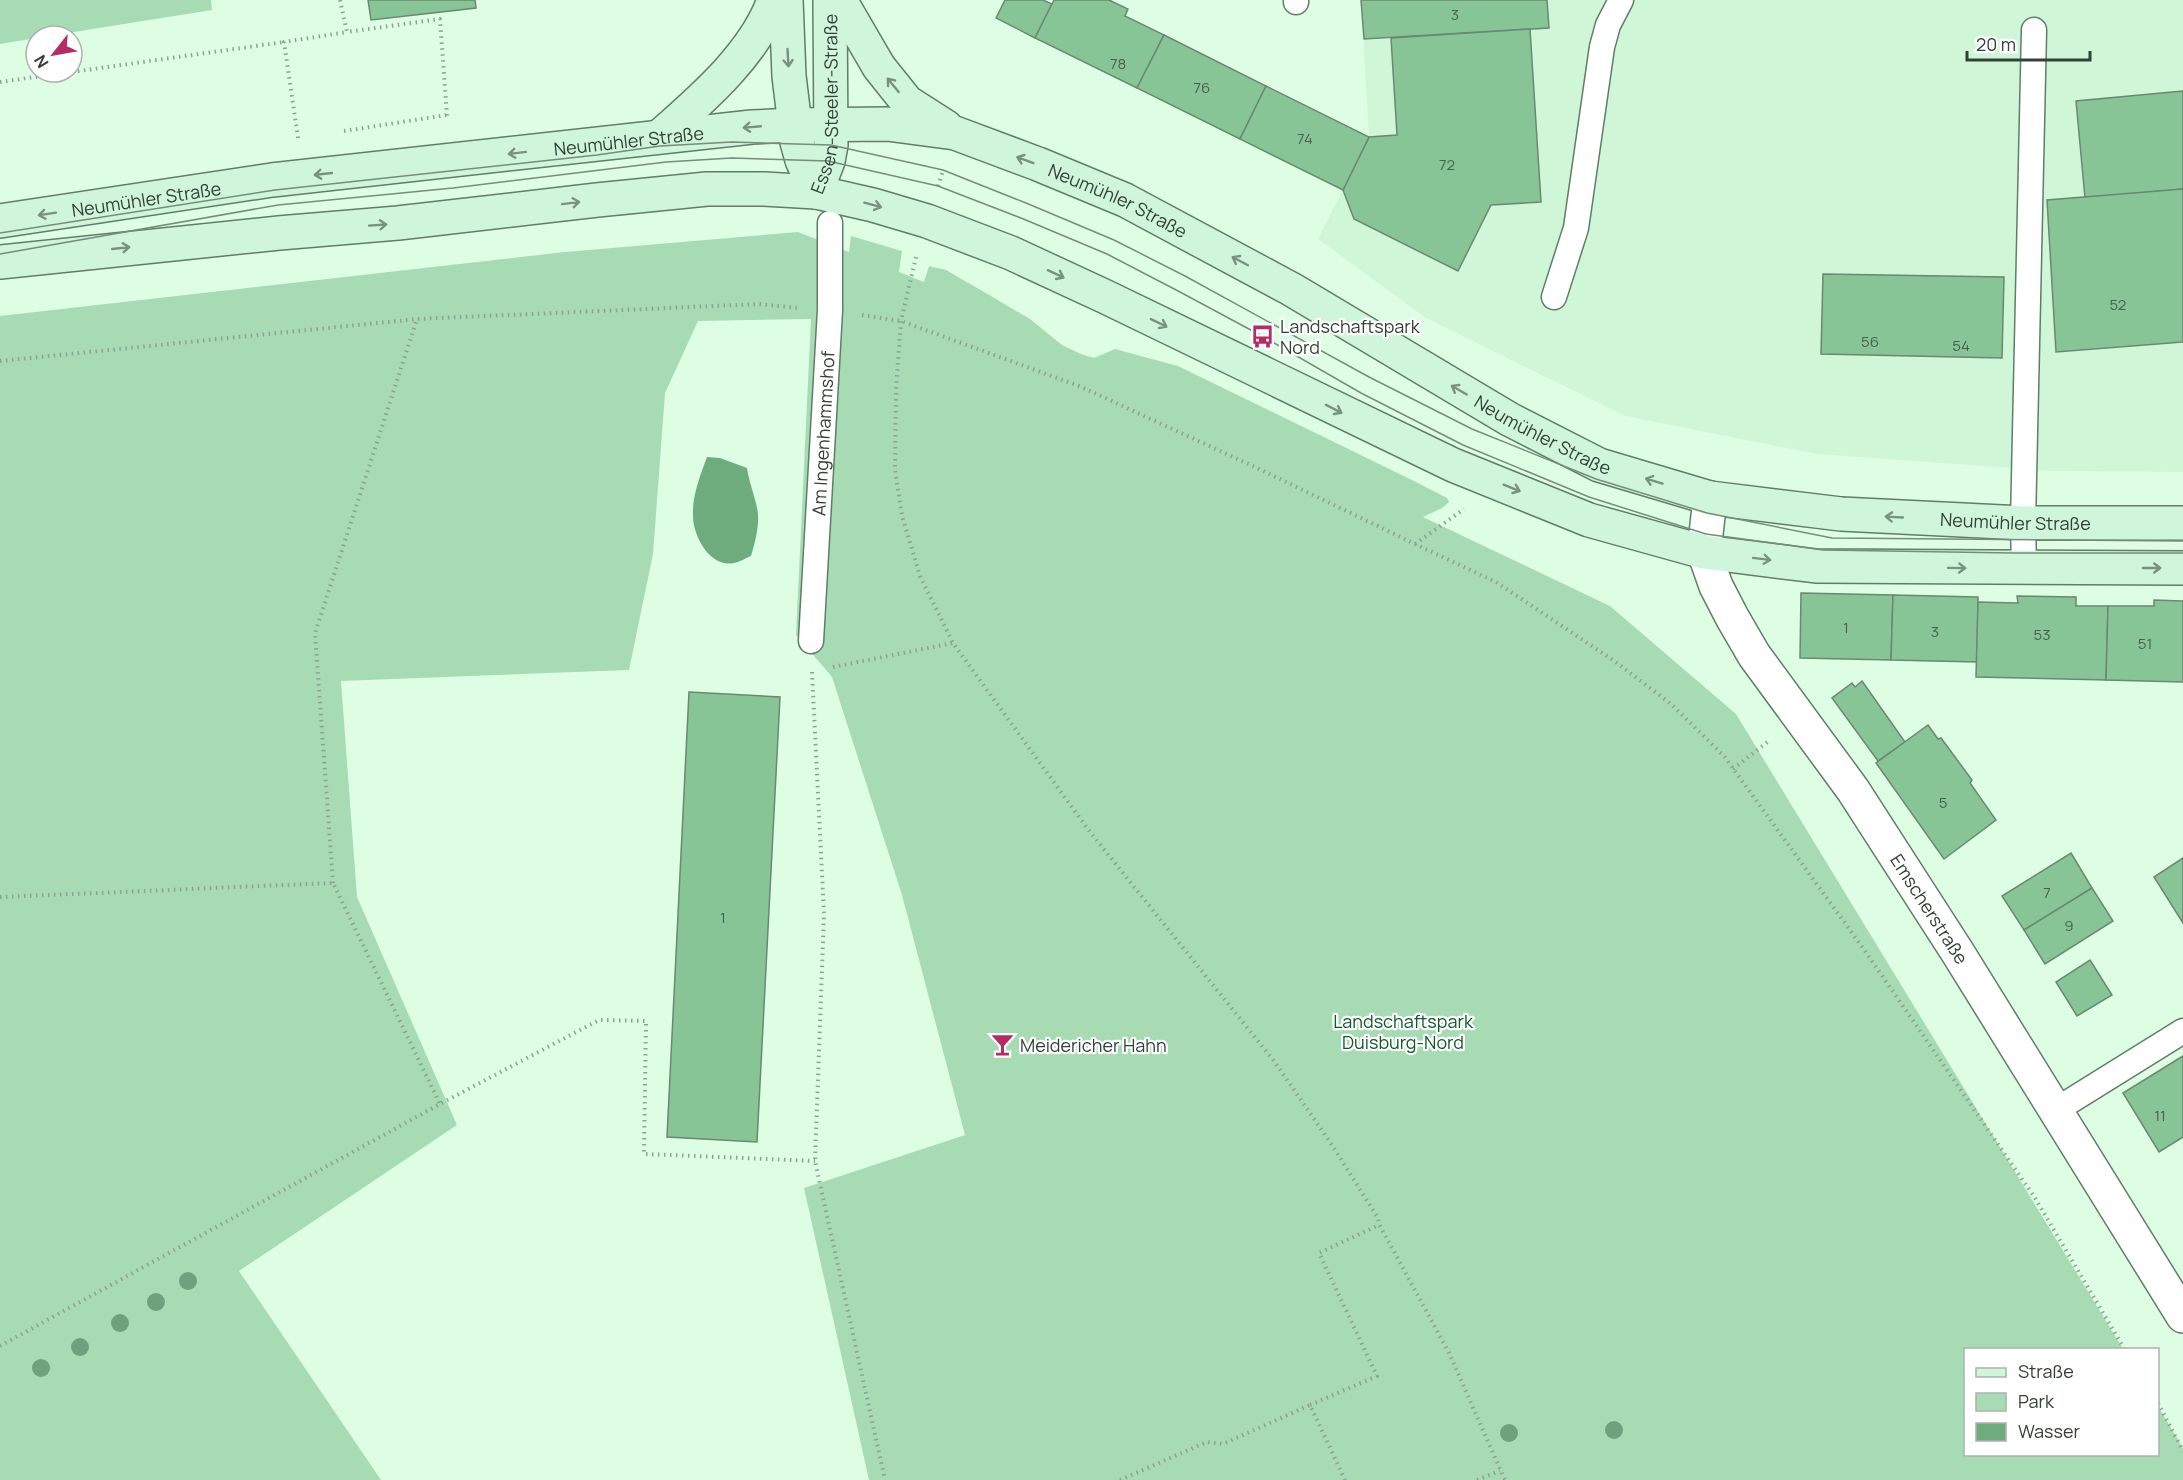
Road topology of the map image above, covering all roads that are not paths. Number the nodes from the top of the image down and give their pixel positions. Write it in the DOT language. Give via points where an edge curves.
graph roads {
  1 [pos="774,0"];
  2 [pos="786,0"];
  3 [pos="830,0"];
  4 [pos="840,0"];
  5 [pos="1621,0"];
  6 [pos="2034,30"];
  7 [pos="832,124"];
  8 [pos="795,125"];
  9 [pos="956,133"];
  10 [pos="659,137"];
  11 [pos="816,192"];
  12 [pos="0,221"];
  13 [pos="830,223"];
  14 [pos="0,261"];
  15 [pos="1554,297"];
  16 [pos="1710,498"];
  17 [pos="2023,523"];
  18 [pos="2183,523"];
  19 [pos="1704,552"];
  20 [pos="2024,568"];
  21 [pos="2183,568"];
  22 [pos="811,641"];
  23 [pos="2183,1031"];
  24 [pos="2056,1110"];
  25 [pos="2183,1316"];
  1 -- 10 [label="main road" via="748,46 709,94"];
  2 -- 8 [label="main road, Essen-Steeler-Straße, one-way"];
  3 -- 7 [label="main road, Essen-Steeler-Straße"];
  9 -- 4 [label="main road, one-way" via="907,102 879,67"];
  5 -- 15 [label="lane" via="1602,47 1576,228"];
  6 -- 17 [label="lane"];
  7 -- 8 [label="main road, Neumühler Straße"];
  7 -- 9 [label="main road, Neumühler Straße" via="886,124"];
  7 -- 11 [label="main road, Essen-Steeler-Straße" via="828,161"];
  8 -- 10 [label="main road, Neumühler Straße, one-way"];
  8 -- 11 [label="main road, Essen-Steeler-Straße" via="802,160"];
  16 -- 9 [label="main road, Neumühler Straße, one-way" via="1599,465 1509,420 1291,289 1125,200"];
  10 -- 12 [label="main road, Neumühler Straße, one-way" via="272,180"];
  14 -- 11 [label="main road, one-way" via="398,224 707,189"];
  11 -- 19 [label="main road, one-way" via="873,205 923,234 1011,253 1453,465 1589,520"];
  13 -- 22 [label="lane, Am Ingenhammshof" via="830,310"];
  17 -- 16 [label="main road, Neumühler Straße, one-way" via="1840,514"];
  16 -- 19 [label="street, Emscherstraße"];
  17 -- 18 [label="main road, Neumühler Straße"];
  17 -- 20 [label="lane"];
  19 -- 20 [label="main road, one-way" via="1816,566"];
  19 -- 24 [label="street, Emscherstraße" via="1716,586 1754,655 1853,790"];
  20 -- 21 [label="main road, one-way"];
  23 -- 24 [label="lane"];
  24 -- 25 [label="street, Emscherstraße"];
}
